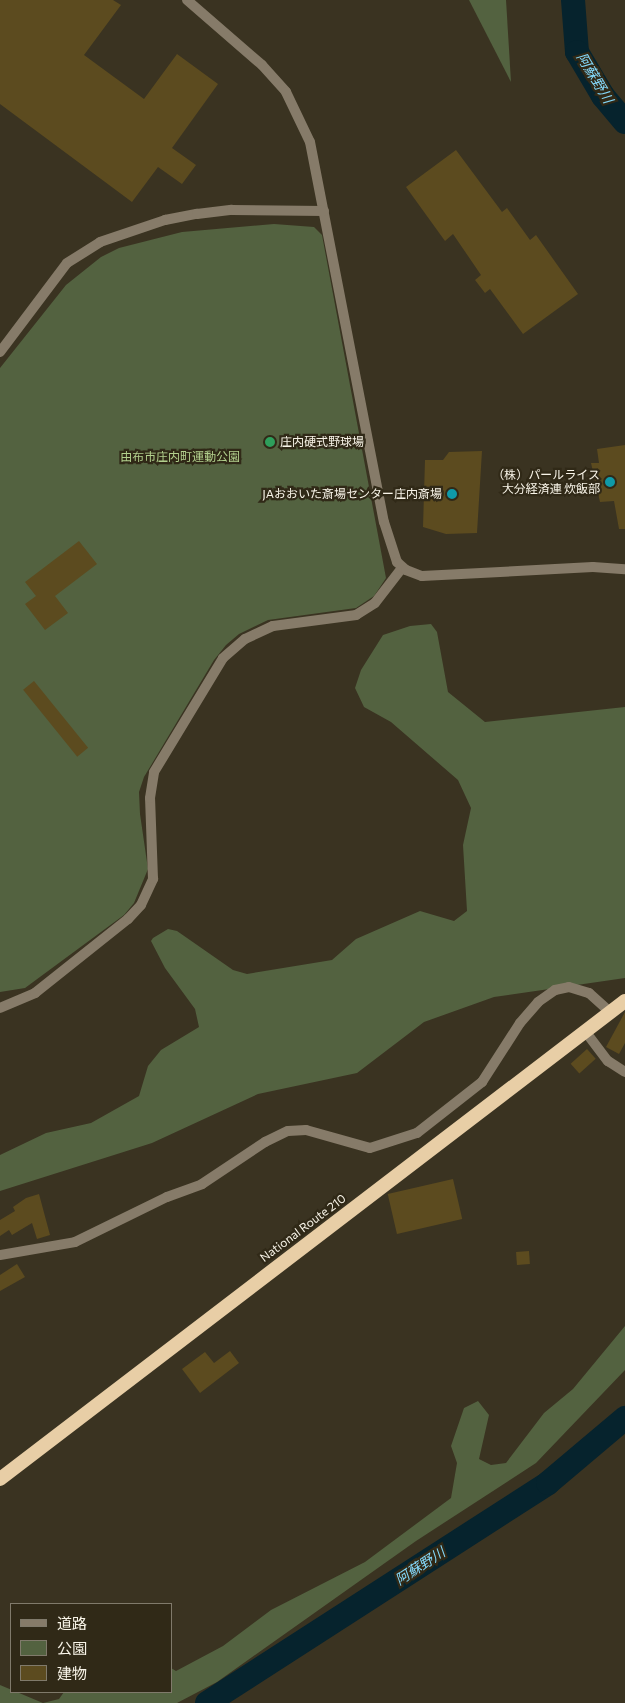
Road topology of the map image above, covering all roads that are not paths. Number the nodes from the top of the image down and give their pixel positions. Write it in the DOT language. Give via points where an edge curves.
graph roads {
  1 [pos="187,0"];
  2 [pos="324,212"];
  3 [pos="0,352"];
  4 [pos="402,568"];
  5 [pos="625,569"];
  6 [pos="625,1001"];
  7 [pos="0,1008"];
  8 [pos="610,1012"];
  9 [pos="585,1031"];
  10 [pos="625,1072"];
  11 [pos="0,1255"];
  12 [pos="0,1479"];
  1 -- 2 [label="street" via="262,65 286,92 310,142"];
  2 -- 3 [label="street" via="232,210 197,214 165,220 100,242 67,263"];
  2 -- 4 [label="street" via="384,522 392,553"];
  4 -- 5 [label="street" via="422,576 592,567"];
  4 -- 7 [label="street" via="375,603 356,615 273,626 245,639 223,658 154,772 150,798 153,879 141,905 35,993"];
  6 -- 8 [label="highway, National Route 210"];
  8 -- 9 [label="highway, National Route 210"];
  8 -- 11 [label="street" via="589,992 569,987 555,990 538,1002 520,1023 482,1082 417,1133 370,1148 306,1130 288,1131 265,1142 208,1181 167,1197 75,1242"];
  9 -- 10 [label="street" via="608,1061"];
  9 -- 12 [label="highway, National Route 210"];
}
